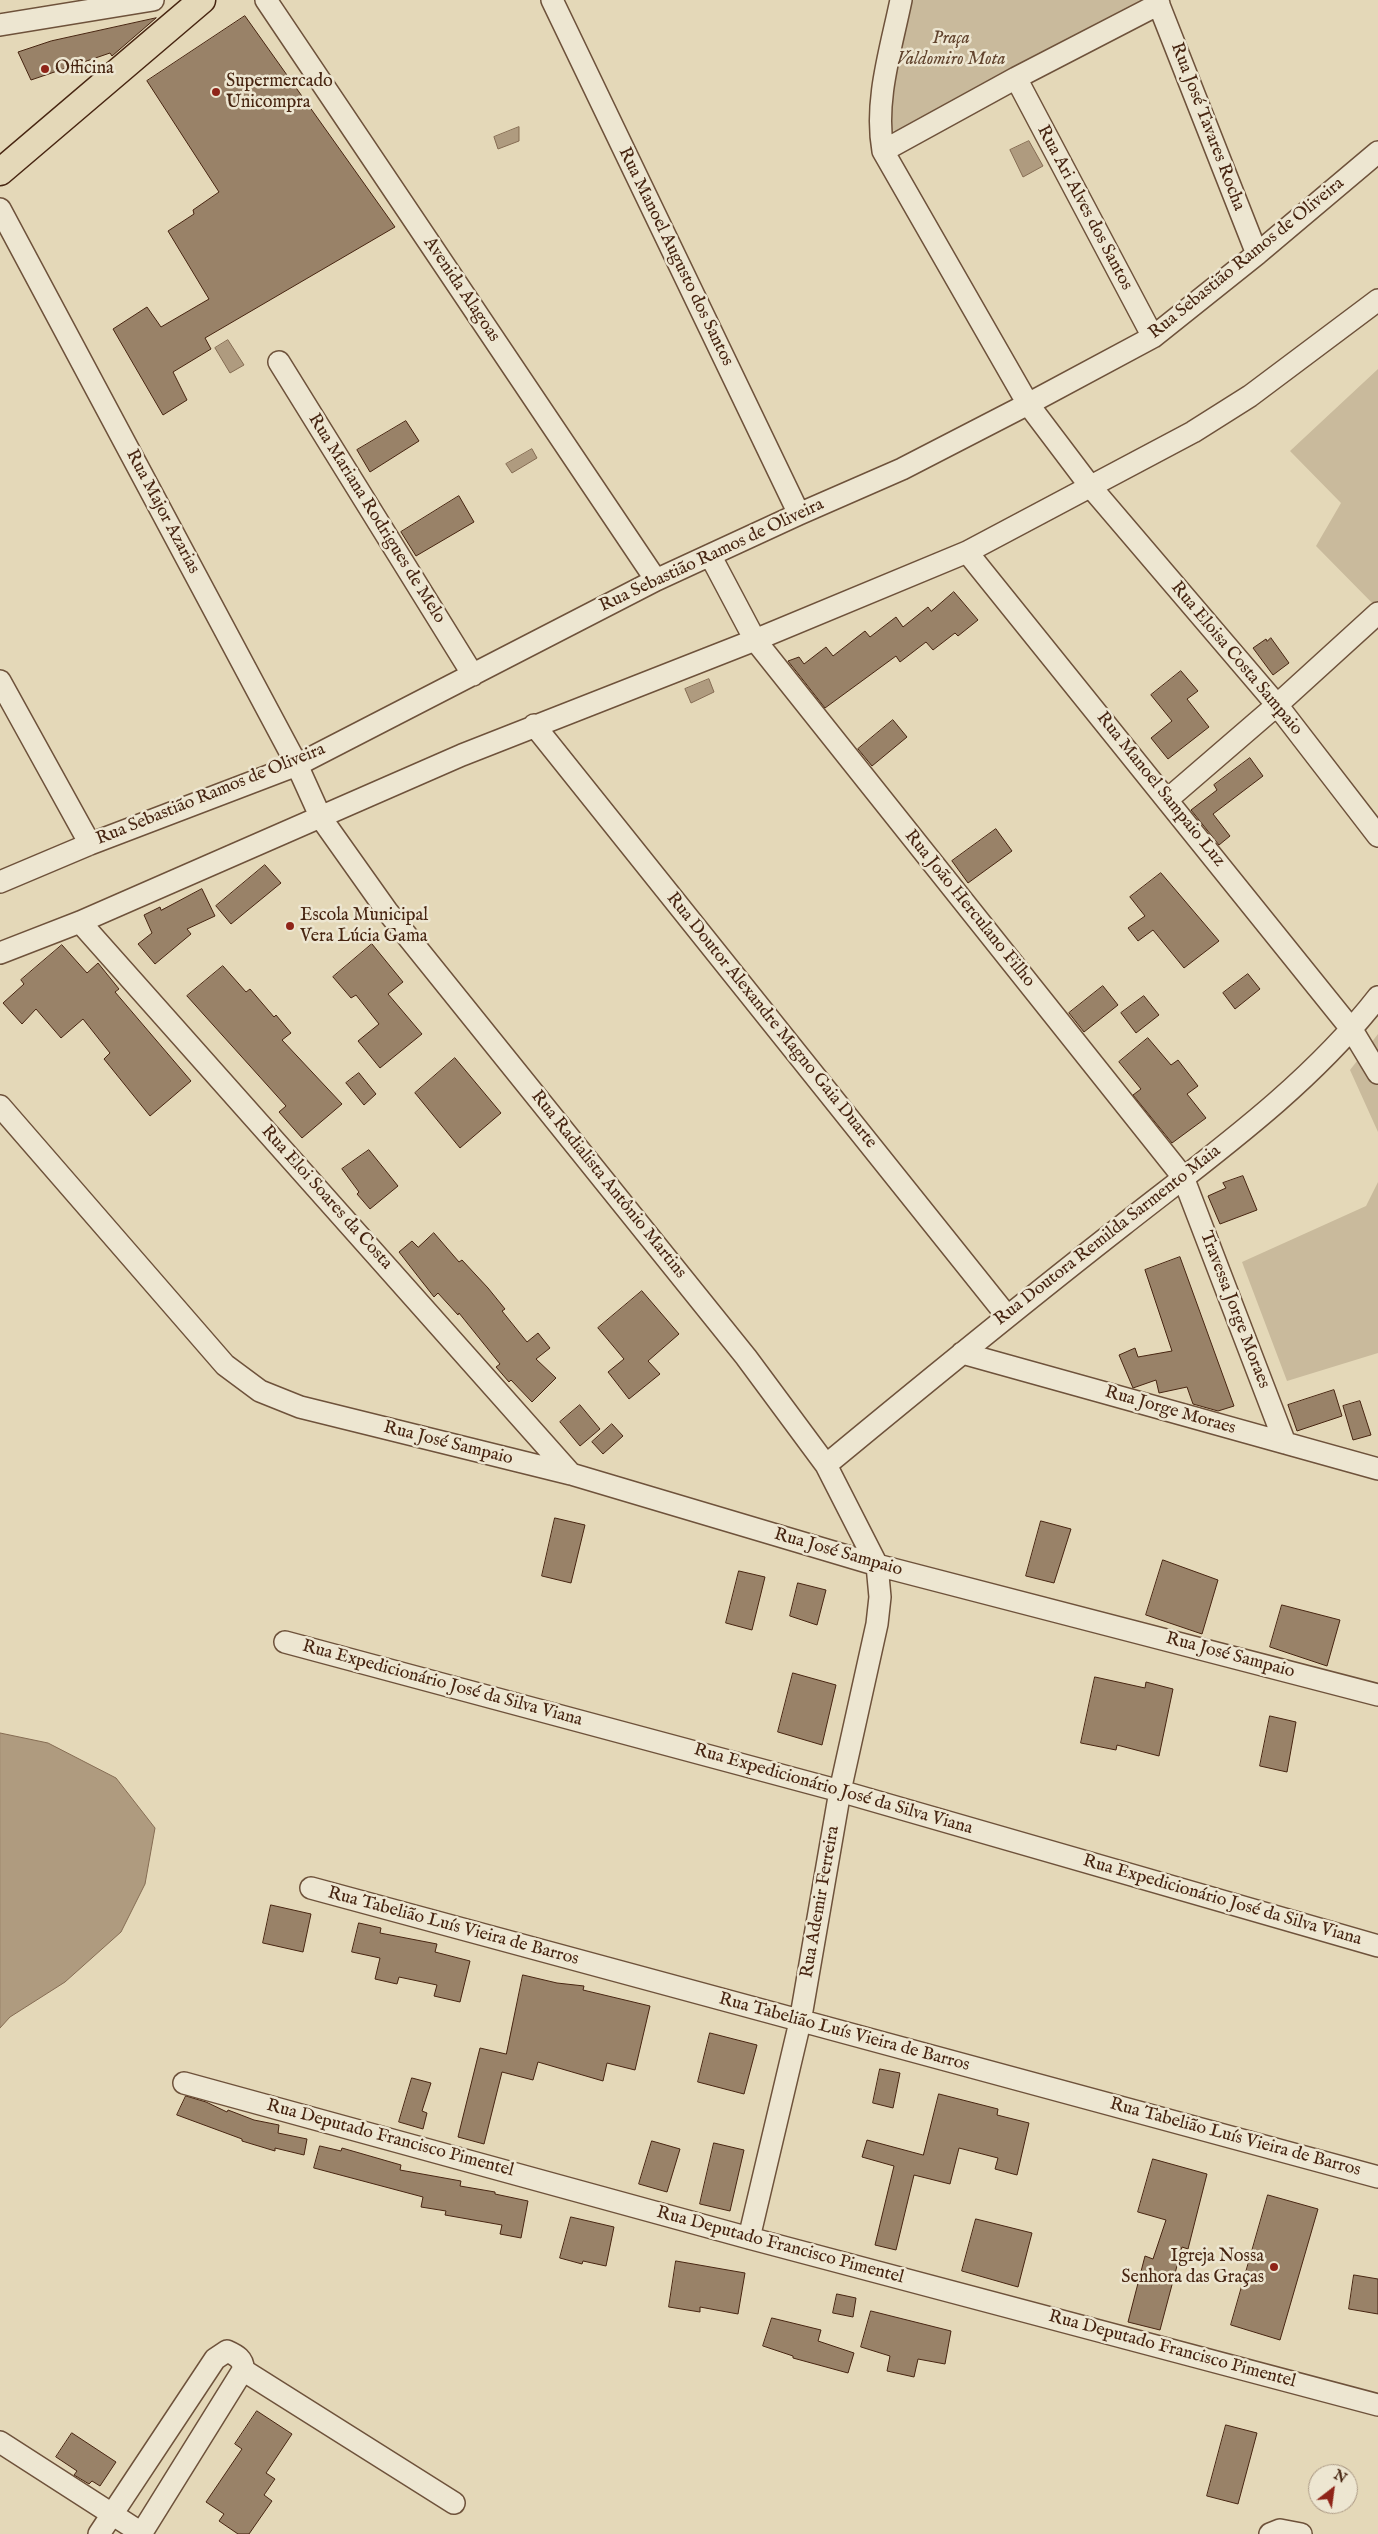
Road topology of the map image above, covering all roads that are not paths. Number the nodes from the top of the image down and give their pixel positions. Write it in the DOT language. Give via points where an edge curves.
graph roads {
  1 [pos="154,0"];
  2 [pos="202,0"];
  3 [pos="266,0"];
  4 [pos="552,0"];
  5 [pos="901,0"];
  6 [pos="1158,2"];
  7 [pos="0,25"];
  8 [pos="1016,78"];
  9 [pos="883,151"];
  10 [pos="1378,152"];
  11 [pos="0,172"];
  12 [pos="0,209"];
  13 [pos="1257,254"];
  14 [pos="1378,300"];
  15 [pos="1153,337"];
  16 [pos="279,362"];
  17 [pos="1028,404"];
  18 [pos="1090,486"];
  19 [pos="798,514"];
  20 [pos="967,552"];
  21 [pos="710,555"];
  22 [pos="656,580"];
  23 [pos="1378,614"];
  24 [pos="755,640"];
  25 [pos="473,676"];
  26 [pos="0,680"];
  27 [pos="1277,705"];
  28 [pos="534,726"];
  29 [pos="297,765"];
  30 [pos="1168,799"];
  31 [pos="321,818"];
  32 [pos="1378,836"];
  33 [pos="90,844"];
  34 [pos="0,882"];
  35 [pos="80,922"];
  36 [pos="0,952"];
  37 [pos="1378,997"];
  38 [pos="1352,1030"];
  39 [pos="1378,1073"];
  40 [pos="0,1106"];
  41 [pos="1183,1177"];
  42 [pos="1007,1316"];
  43 [pos="962,1353"];
  44 [pos="1285,1443"];
  45 [pos="826,1465"];
  46 [pos="1378,1469"];
  47 [pos="571,1474"];
  48 [pos="877,1565"];
  49 [pos="285,1642"];
  50 [pos="1378,1695"];
  51 [pos="840,1791"];
  52 [pos="310,1888"];
  53 [pos="1378,1946"];
  54 [pos="800,2022"];
  55 [pos="184,2083"];
  56 [pos="1378,2177"];
  57 [pos="749,2238"];
  58 [pos="243,2370"];
  59 [pos="1378,2405"];
  60 [pos="0,2442"];
  61 [pos="454,2503"];
  62 [pos="112,2514"];
  63 [pos="99,2534"];
  64 [pos="142,2534"];
  65 [pos="1270,2534"];
  66 [pos="1301,2534"];
  1 -- 7 [label="street"];
  2 -- 11 [label="main road"];
  3 -- 22 [label="street, Avenida Alagoas"];
  4 -- 19 [label="street, Rua Manoel Augusto dos Santos"];
  5 -- 9 [label="street" via="884,81 879,131"];
  6 -- 8 [label="street"];
  6 -- 13 [label="street, Rua José Tavares Rocha"];
  8 -- 9 [label="street"];
  8 -- 15 [label="street, Rua Ari Alves dos Santos"];
  9 -- 17 [label="street, Rua Eloisa Costa Sampaio"];
  10 -- 13 [label="street, Rua Sebastião Ramos de Oliveira"];
  12 -- 29 [label="street, Rua Major Azarias"];
  13 -- 15 [label="street, Rua Sebastião Ramos de Oliveira"];
  14 -- 18 [label="street" via="1250,396 1193,432"];
  15 -- 17 [label="street, Rua Sebastião Ramos de Oliveira"];
  16 -- 25 [label="street, Rua Mariana Rodrigues de Melo"];
  17 -- 18 [label="street, Rua Eloisa Costa Sampaio"];
  17 -- 19 [label="street, Rua Sebastião Ramos de Oliveira" via="902,469"];
  18 -- 20 [label="street"];
  18 -- 27 [label="street, Rua Eloisa Costa Sampaio"];
  19 -- 21 [label="street, Rua Sebastião Ramos de Oliveira"];
  20 -- 24 [label="street"];
  20 -- 30 [label="street, Rua Manoel Sampaio Luz"];
  21 -- 22 [label="street, Rua Sebastião Ramos de Oliveira"];
  21 -- 24 [label="street, Rua João Herculano Filho"];
  22 -- 25 [label="street, Rua Sebastião Ramos de Oliveira"];
  23 -- 27 [label="street"];
  24 -- 28 [label="street"];
  24 -- 41 [label="street, Rua João Herculano Filho"];
  25 -- 29 [label="street, Rua Sebastião Ramos de Oliveira"];
  26 -- 33 [label="street"];
  27 -- 30 [label="street"];
  27 -- 32 [label="street, Rua Eloisa Costa Sampaio"];
  28 -- 31 [label="street"];
  28 -- 42 [label="street, Rua Doutor Alexandre Magno Gaia Duarte"];
  29 -- 31 [label="street, Rua Major Azarias"];
  29 -- 33 [label="street, Rua Sebastião Ramos de Oliveira"];
  30 -- 38 [label="street, Rua Manoel Sampaio Luz"];
  31 -- 35 [label="street"];
  31 -- 45 [label="street, Rua Radialista Antônio Martins" via="387,910 746,1356"];
  33 -- 34 [label="street, Rua Sebastião Ramos de Oliveira"];
  35 -- 36 [label="street"];
  35 -- 47 [label="street, Rua Eloi Soares da Costa"];
  37 -- 38 [label="street, Rua Doutora Remilda Sarmento Maia"];
  38 -- 39 [label="street, Rua Manoel Sampaio Luz"];
  38 -- 41 [label="street, Rua Doutora Remilda Sarmento Maia" via="1291,1090"];
  40 -- 47 [label="street, Rua José Sampaio" via="225,1365 260,1391 300,1408"];
  41 -- 42 [label="street, Rua Doutora Remilda Sarmento Maia"];
  41 -- 44 [label="street, Travessa Jorge Moraes"];
  42 -- 43 [label="street, Rua Doutora Remilda Sarmento Maia"];
  43 -- 44 [label="street, Rua Jorge Moraes"];
  43 -- 45 [label="street, Rua Doutora Remilda Sarmento Maia"];
  44 -- 46 [label="street, Rua Jorge Moraes"];
  45 -- 48 [label="street, Rua Radialista Antônio Martins"];
  47 -- 48 [label="street, Rua José Sampaio"];
  48 -- 50 [label="street, Rua José Sampaio"];
  48 -- 51 [label="street, Rua Ademir Ferreira" via="880,1597 877,1624"];
  49 -- 51 [label="street, Rua Expedicionário José da Silva Viana"];
  51 -- 53 [label="street, Rua Expedicionário José da Silva Viana"];
  51 -- 54 [label="street, Rua Ademir Ferreira"];
  52 -- 54 [label="street, Rua Tabelião Luís Vieira de Barros"];
  54 -- 56 [label="street, Rua Tabelião Luís Vieira de Barros"];
  54 -- 57 [label="street, Rua Ademir Ferreira"];
  55 -- 57 [label="street, Rua Deputado Francisco Pimentel"];
  57 -- 59 [label="street, Rua Deputado Francisco Pimentel"];
  58 -- 61 [label="street"];
  58 -- 62 [label="street" via="239,2357 227,2351 215,2359"];
  58 -- 64 [label="street"];
  60 -- 62 [label="street"];
  62 -- 63 [label="street"];
  62 -- 64 [label="street"];
  65 -- 66 [label="street" via="1280,2530"];
}
